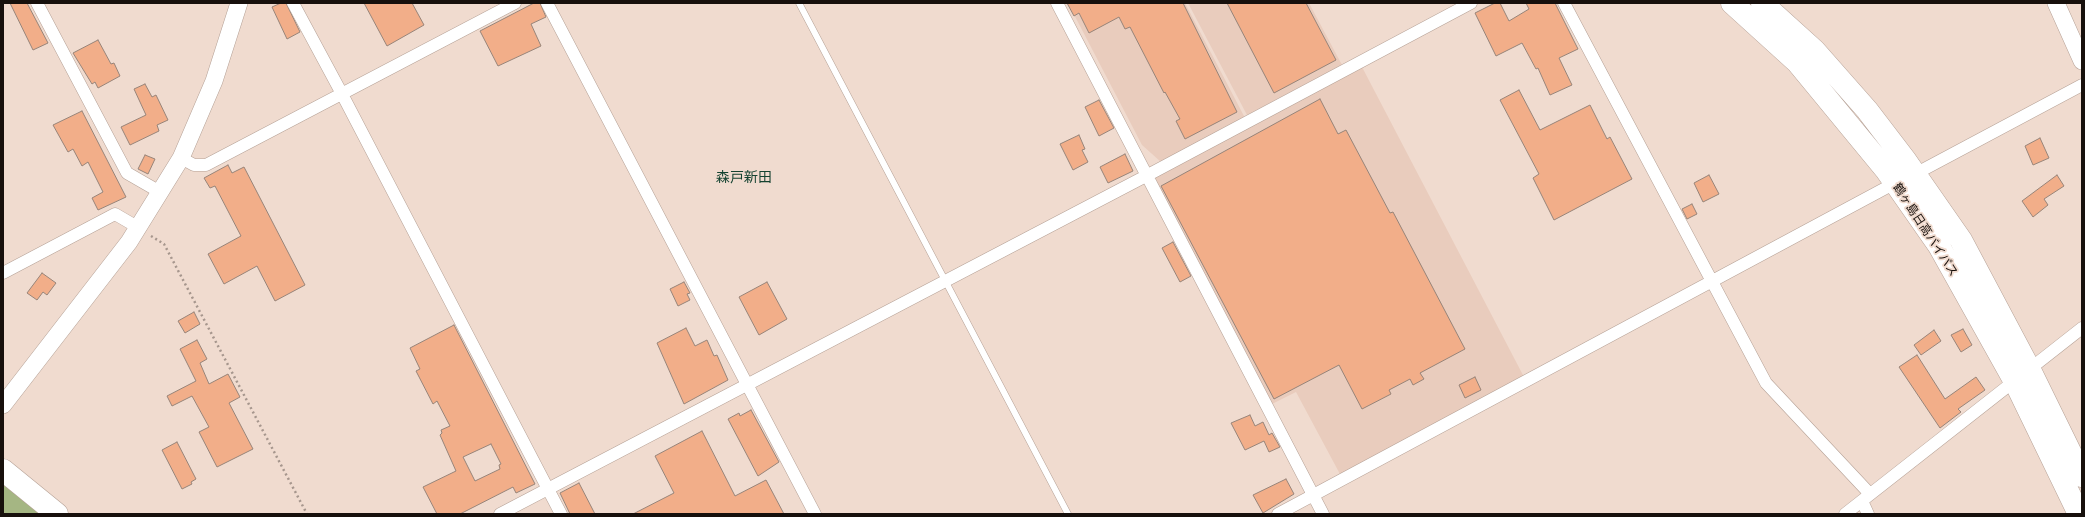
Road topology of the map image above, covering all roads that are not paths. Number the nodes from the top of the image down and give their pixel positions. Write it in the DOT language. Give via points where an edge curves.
graph roads {
  1 [pos="36,3"];
  2 [pos="239,3"];
  3 [pos="293,3"];
  4 [pos="515,3"];
  5 [pos="547,3"];
  6 [pos="799,3"];
  7 [pos="1057,3"];
  8 [pos="1471,3"];
  9 [pos="1564,3"];
  10 [pos="1732,3"];
  11 [pos="1762,3"];
  12 [pos="2056,3"];
  13 [pos="2082,61"];
  14 [pos="2082,85"];
  15 [pos="342,94"];
  16 [pos="181,158"];
  17 [pos="1915,174"];
  18 [pos="1146,176"];
  19 [pos="1895,183"];
  20 [pos="160,192"];
  21 [pos="139,228"];
  22 [pos="3,273"];
  23 [pos="945,281"];
  24 [pos="1712,282"];
  25 [pos="2082,328"];
  26 [pos="2023,376"];
  27 [pos="747,384"];
  28 [pos="3,405"];
  29 [pos="3,470"];
  30 [pos="2082,476"];
  31 [pos="548,488"];
  32 [pos="1314,496"];
  33 [pos="1866,498"];
  34 [pos="57,514"];
  35 [pos="500,514"];
  36 [pos="561,514"];
  37 [pos="815,514"];
  38 [pos="1068,514"];
  39 [pos="1278,514"];
  40 [pos="1323,514"];
  41 [pos="1845,514"];
  42 [pos="1868,514"];
  43 [pos="2079,514"];
  1 -- 20 [label="street" via="127,173"];
  2 -- 16 [label="street" via="214,81"];
  3 -- 15 [label="street"];
  4 -- 15 [label="street"];
  5 -- 27 [label="street"];
  6 -- 23 [label="lane"];
  7 -- 18 [label="street"];
  8 -- 18 [label="street"];
  9 -- 24 [label="street"];
  10 -- 19 [label="highway, 鶴ヶ島日高バイパス" via="1797,62"];
  11 -- 17 [label="highway, 鶴ヶ島日高バイパス" via="1815,51 1867,110"];
  12 -- 13 [label="street"];
  14 -- 17 [label="street"];
  15 -- 16 [label="street" via="206,165 194,166"];
  15 -- 31 [label="street"];
  16 -- 20 [label="street"];
  17 -- 26 [label="highway, 鶴ヶ島日高バイパス" via="1961,240"];
  18 -- 23 [label="street"];
  18 -- 32 [label="street"];
  19 -- 24 [label="street"];
  19 -- 26 [label="highway, 鶴ヶ島日高バイパス"];
  20 -- 21 [label="street"];
  21 -- 22 [label="street" via="115,214"];
  21 -- 28 [label="street"];
  23 -- 27 [label="street"];
  23 -- 38 [label="lane"];
  24 -- 32 [label="street"];
  24 -- 33 [label="street" via="1766,383"];
  25 -- 26 [label="street"];
  26 -- 30 [label="highway, 鶴ヶ島日高バイパス"];
  26 -- 33 [label="street"];
  26 -- 43 [label="highway, 鶴ヶ島日高バイパス"];
  27 -- 31 [label="street"];
  27 -- 37 [label="street"];
  29 -- 34 [label="highway"];
  31 -- 35 [label="street"];
  31 -- 36 [label="street"];
  32 -- 39 [label="street"];
  32 -- 40 [label="street"];
  33 -- 41 [label="street"];
  33 -- 42 [label="street"];
}
